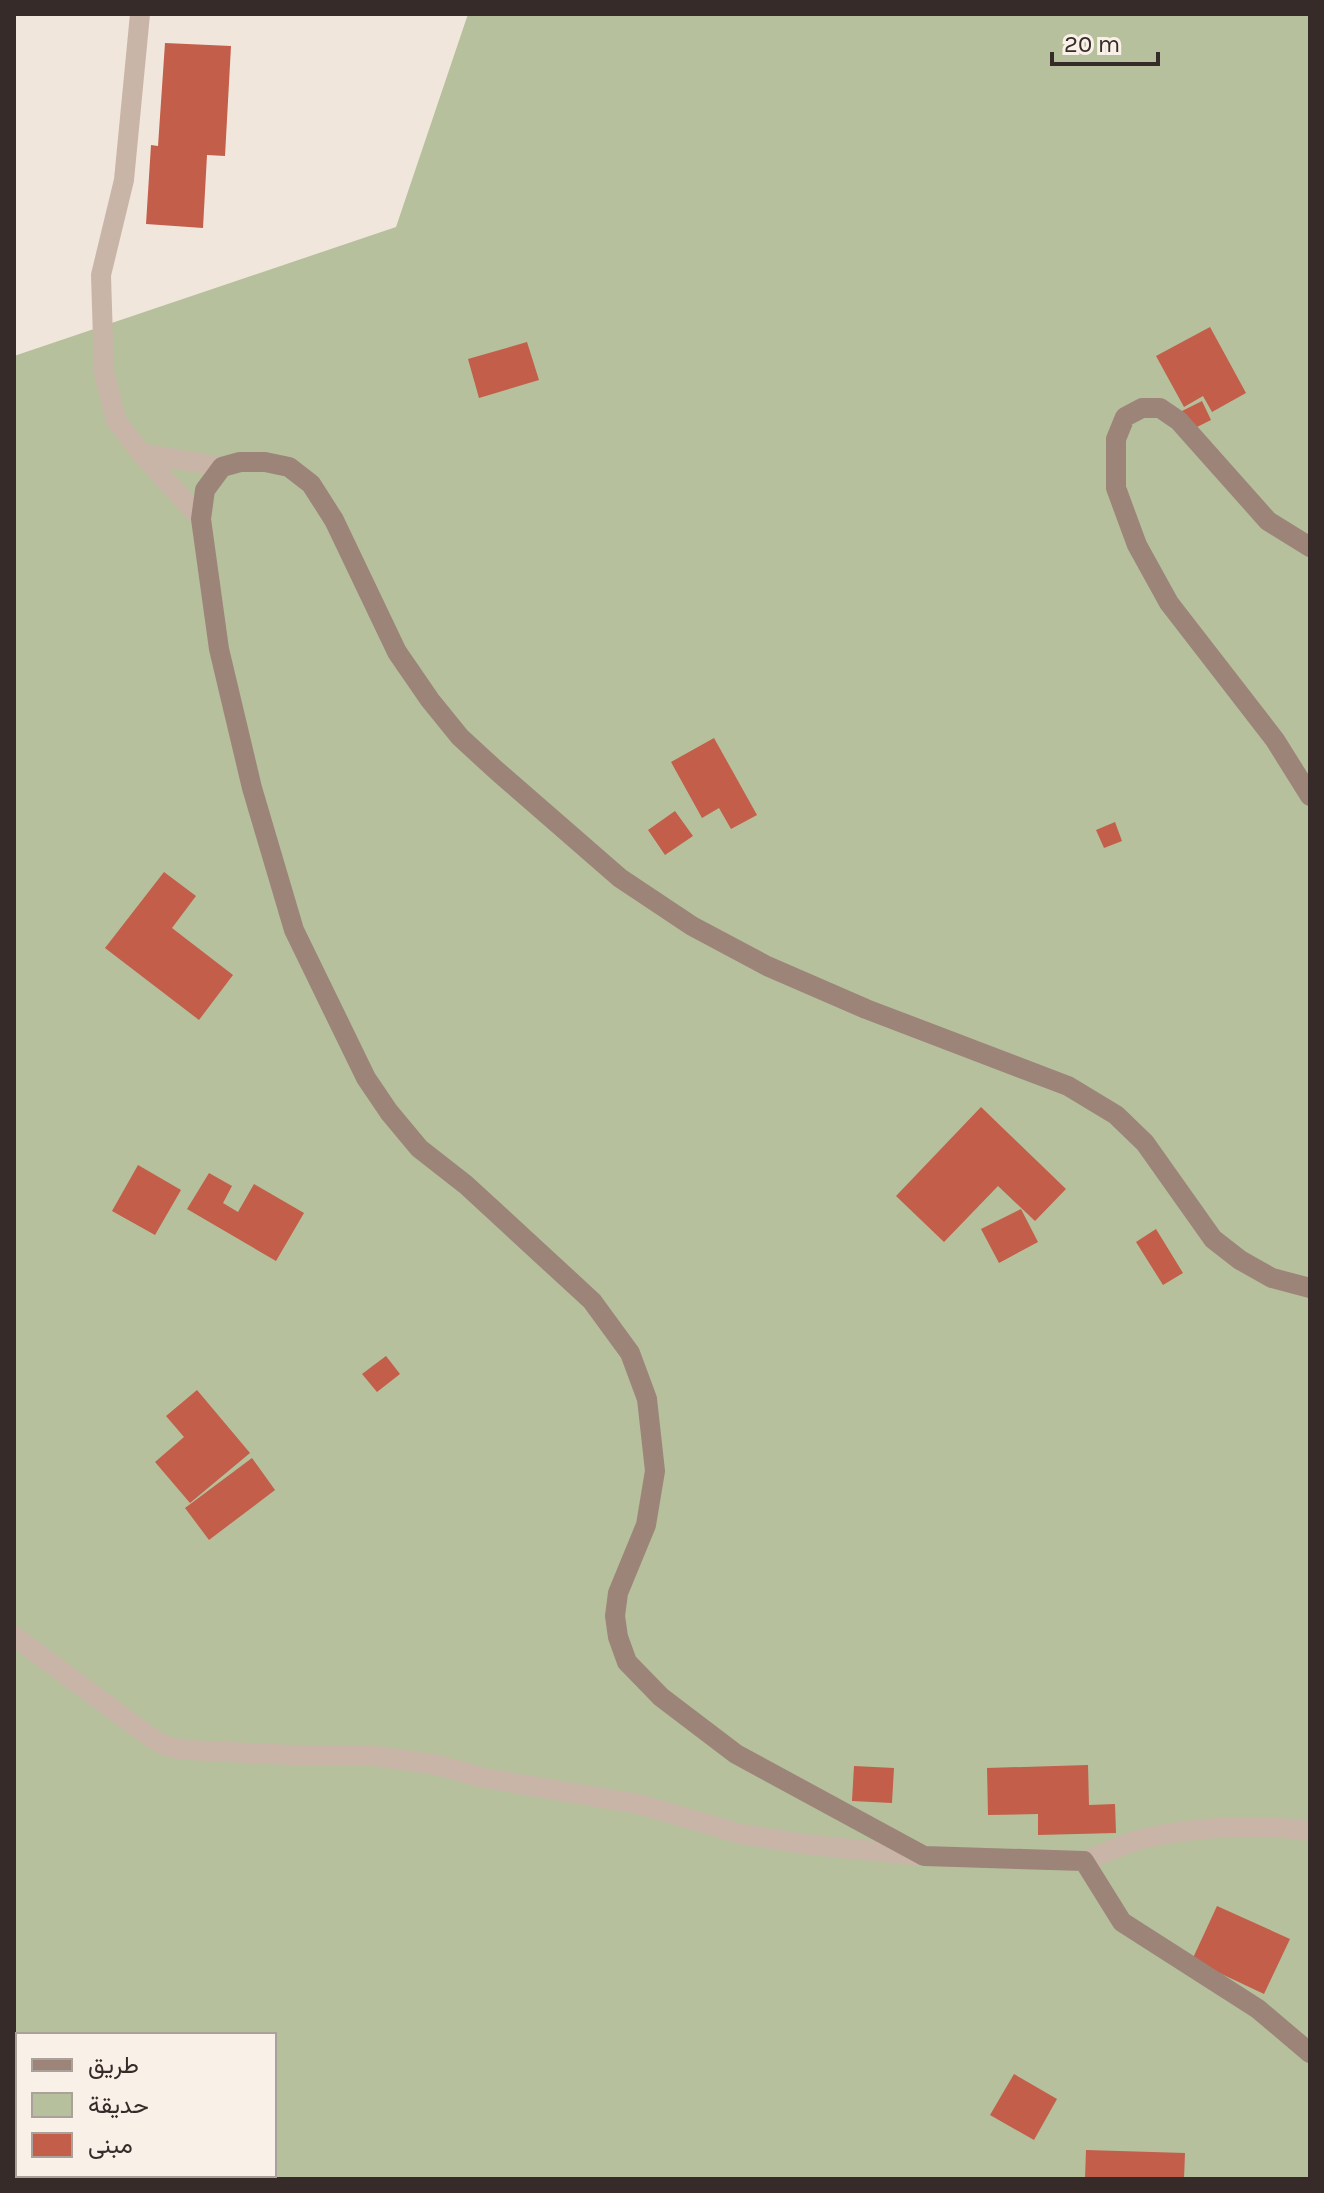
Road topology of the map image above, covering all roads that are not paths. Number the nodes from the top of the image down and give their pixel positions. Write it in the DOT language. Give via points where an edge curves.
graph roads {
  1 [pos="140,14"];
  2 [pos="141,453"];
  3 [pos="222,467"];
  4 [pos="201,519"];
  5 [pos="1310,547"];
  6 [pos="1310,796"];
  7 [pos="1310,1288"];
  8 [pos="14,1636"];
  9 [pos="1310,1831"];
  10 [pos="924,1856"];
  11 [pos="1084,1861"];
  12 [pos="1310,2053"];
  1 -- 2 [label="street" via="124,180 101,275 104,372 116,420"];
  2 -- 3 [label="street"];
  2 -- 4 [label="street"];
  3 -- 4 [label="main road" via="205,490"];
  3 -- 7 [label="main road" via="265,462 289,467 311,484 334,520 397,652 430,700 460,737 620,878 692,926 767,966 1068,1086 1116,1115 1145,1143 1213,1239 1272,1278"];
  4 -- 10 [label="main road" via="219,649 252,788 294,930 366,1078 419,1148 592,1301 630,1353 639,1376 647,1399 655,1471 646,1525 618,1593 615,1616 627,1662 661,1697 736,1754"];
  5 -- 6 [label="main road" via="1268,521 1179,421 1160,408 1142,408 1125,417 1116,439 1116,488 1137,545 1169,603 1275,740"];
  8 -- 10 [label="street" via="166,1746 391,1758 638,1804 741,1834"];
  9 -- 11 [label="street" via="1181,1832 1140,1840"];
  10 -- 11 [label="main road"];
  11 -- 12 [label="main road" via="1122,1922 1258,2009"];
}
